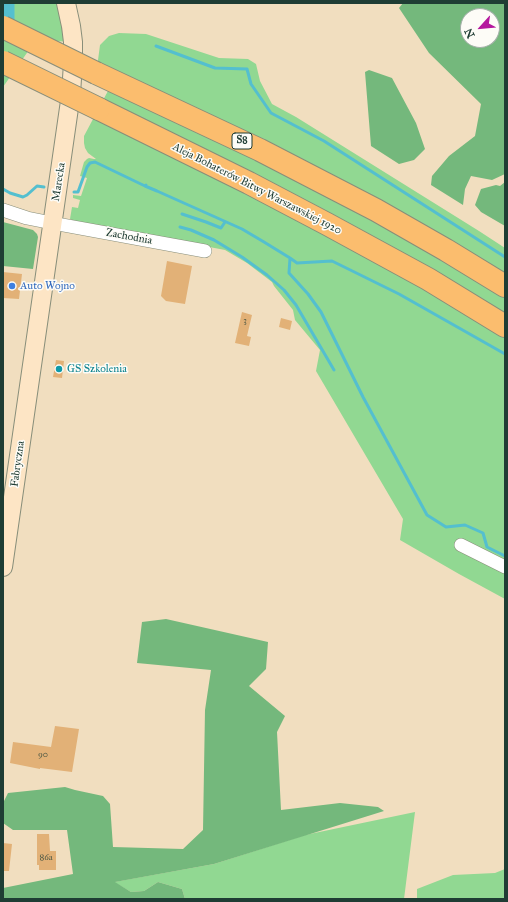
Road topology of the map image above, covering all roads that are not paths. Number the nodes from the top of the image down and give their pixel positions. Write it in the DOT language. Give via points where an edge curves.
graph roads {
  1 [pos="66,3"];
  2 [pos="3,27"];
  3 [pos="3,62"];
  4 [pos="3,210"];
  5 [pos="52,223"];
  6 [pos="205,251"];
  7 [pos="505,286"];
  8 [pos="505,326"];
  9 [pos="33,361"];
  10 [pos="461,544"];
  11 [pos="3,567"];
  12 [pos="505,567"];
  1 -- 5 [label="street, Marecka" via="74,63 73,79"];
  2 -- 7 [label="highway, S8, bridge" via="260,150 376,210"];
  3 -- 8 [label="highway, Aleja Bohaterów Bitwy Warszawskiej 1920, bridge" via="327,224 428,279"];
  4 -- 5 [label="street, Zachodnia"];
  5 -- 6 [label="street, Zachodnia"];
  5 -- 9 [label="street, Marecka"];
  9 -- 11 [label="street, Fabryczna"];
  10 -- 12 [label="street"];
}
